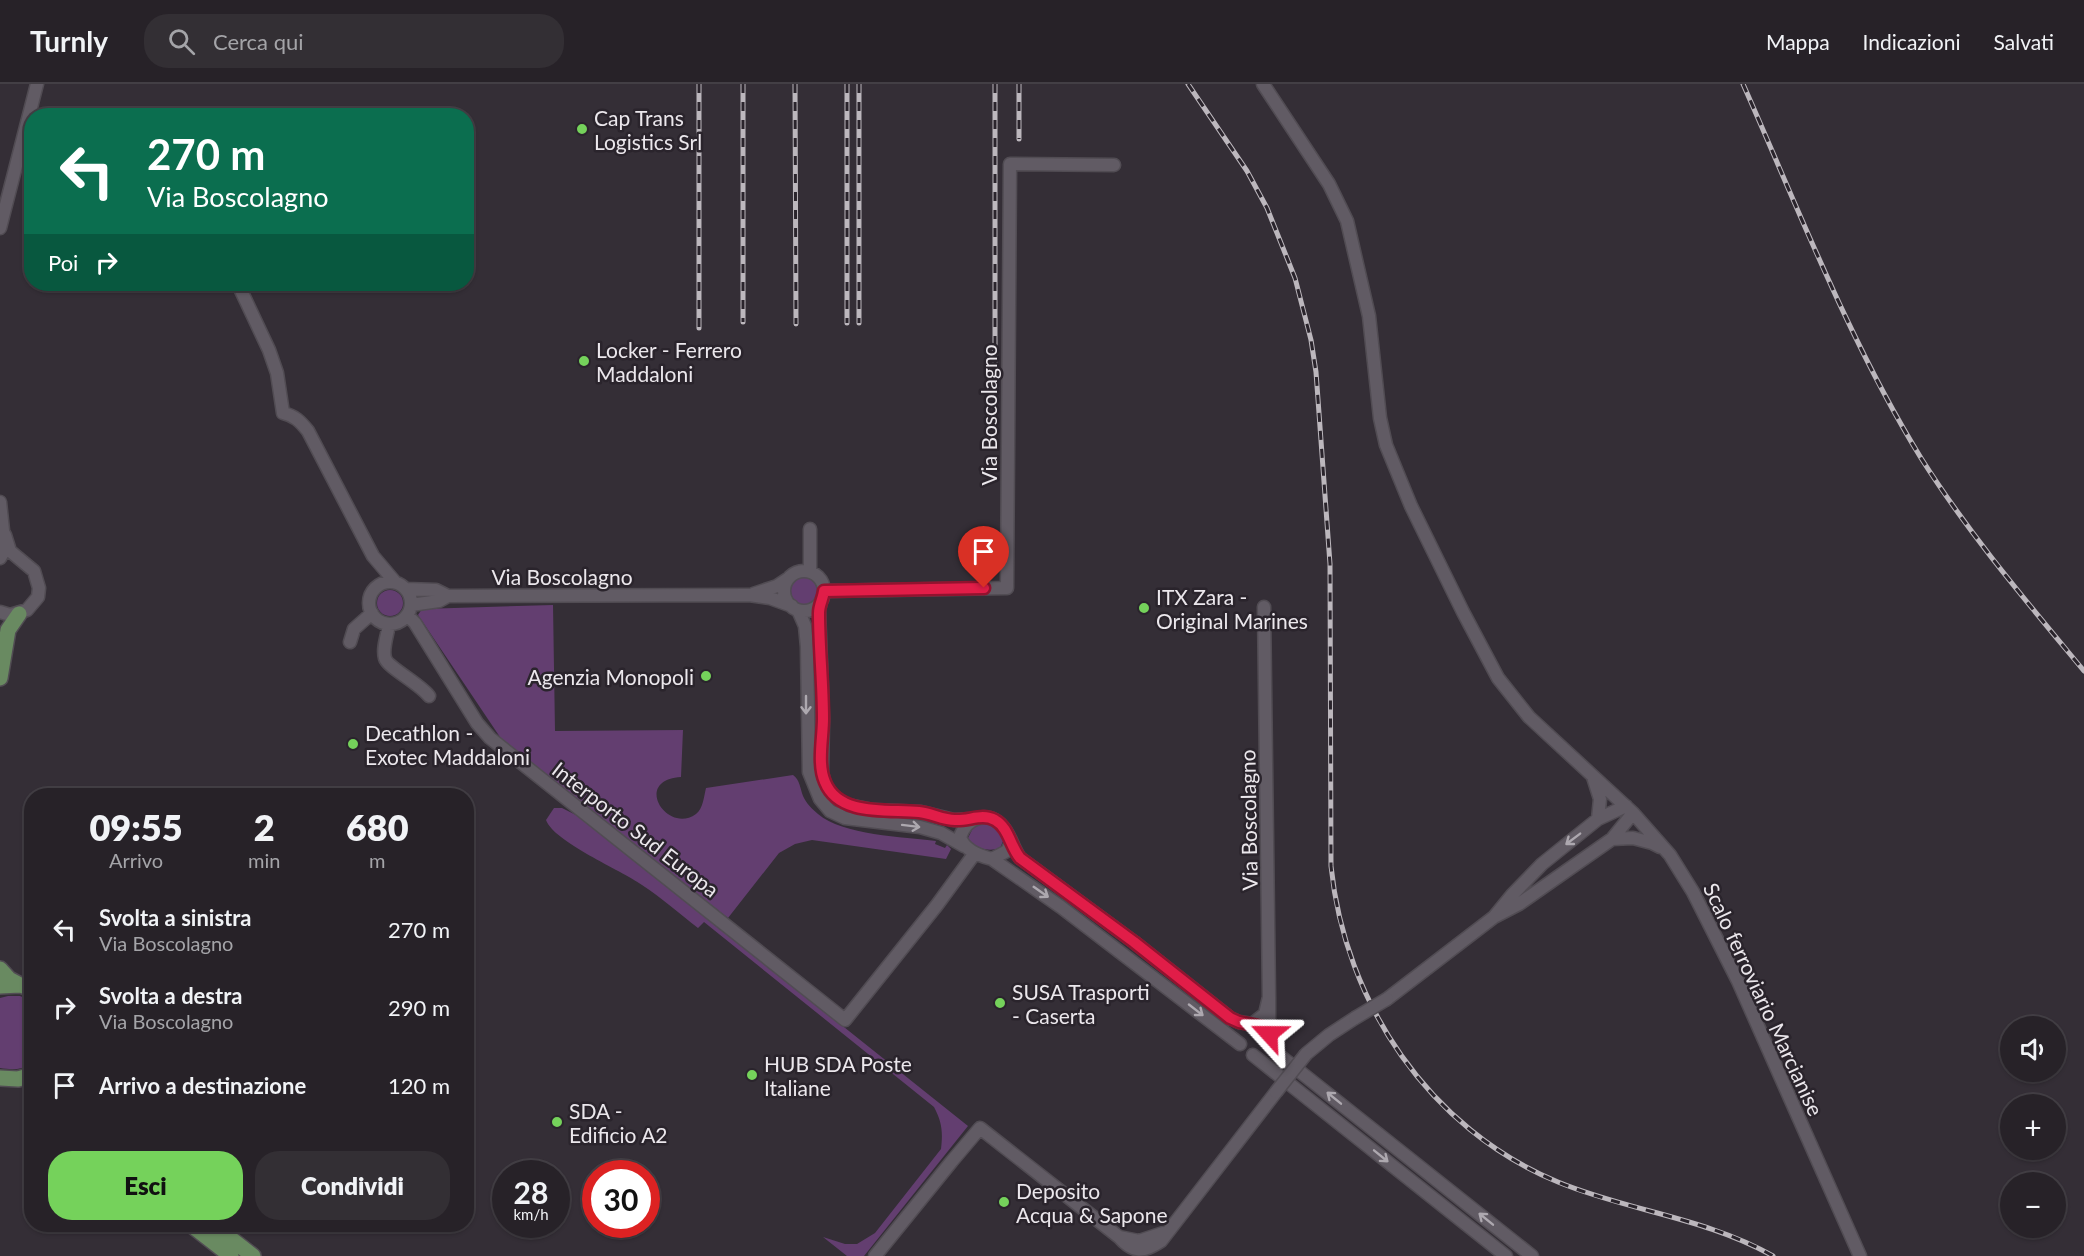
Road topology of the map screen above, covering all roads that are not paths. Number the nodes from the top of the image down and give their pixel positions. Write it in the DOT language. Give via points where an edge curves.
graph roads {
  1 [pos="37,84"];
  2 [pos="1263,84"];
  3 [pos="31,108"];
  4 [pos="24,135"];
  5 [pos="1114,165"];
  6 [pos="0,228"];
  7 [pos="241,291"];
  8 [pos="0,502"];
  9 [pos="810,529"];
  10 [pos="4,535"];
  11 [pos="373,556"];
  12 [pos="0,560"];
  13 [pos="22,561"];
  14 [pos="810,572"];
  15 [pos="789,578"];
  16 [pos="395,582"];
  17 [pos="375,588"];
  18 [pos="406,589"];
  19 [pos="749,595"];
  20 [pos="447,596"];
  21 [pos="823,596"];
  22 [pos="1264,607"];
  23 [pos="795,608"];
  24 [pos="409,610"];
  25 [pos="0,612"];
  26 [pos="372,613"];
  27 [pos="19,614"];
  28 [pos="0,622"];
  29 [pos="389,624"];
  30 [pos="350,642"];
  31 [pos="4,648"];
  32 [pos="0,678"];
  33 [pos="429,696"];
  34 [pos="1592,773"];
  35 [pos="1629,810"];
  36 [pos="973,819"];
  37 [pos="1598,819"];
  38 [pos="1612,839"];
  39 [pos="1011,843"];
  40 [pos="970,849"];
  41 [pos="1670,855"];
  42 [pos="992,859"];
  43 [pos="1530,876"];
  44 [pos="1541,890"];
  45 [pos="1494,917"];
  46 [pos="0,969"];
  47 [pos="0,986"];
  48 [pos="24,986"];
  49 [pos="24,987"];
  50 [pos="1269,997"];
  51 [pos="1252,1024"];
  52 [pos="1269,1036"];
  53 [pos="1240,1044"];
  54 [pos="1253,1055"];
  55 [pos="0,1078"];
  56 [pos="24,1080"];
  57 [pos="200,1232"];
  58 [pos="222,1232"];
  59 [pos="231,1256"];
  60 [pos="253,1256"];
  61 [pos="875,1256"];
  62 [pos="1506,1256"];
  63 [pos="1532,1256"];
  64 [pos="1860,1256"];
  1 -- 3 [label="street"];
  2 -- 34 [label="street, Scalo ferroviario Marcianise" via="1329,184 1347,221 1369,316 1382,426 1410,506 1498,678 1529,717"];
  4 -- 6 [label="street"];
  5 -- 21 [label="street, Via Boscolagno" via="1010,164 1006,588"];
  7 -- 11 [label="street" via="278,374 283,413 293,416 308,431"];
  8 -- 10 [label="street"];
  9 -- 14 [label="street"];
  10 -- 12 [label="street" via="5,549"];
  10 -- 13 [label="street" via="10,551"];
  11 -- 16 [label="street"];
  11 -- 17 [label="street"];
  12 -- 13 [label="street"];
  13 -- 27 [label="street" via="34,571 39,588 33,604"];
  14 -- 15 [label="street, Via Boscolagno" via="800,571"];
  14 -- 21 [label="street" via="822,582"];
  15 -- 19 [label="street, Via Boscolagno"];
  15 -- 23 [label="street" via="784,589"];
  16 -- 17 [label="street"];
  16 -- 18 [label="street"];
  17 -- 26 [label="street" via="369,600"];
  18 -- 20 [label="street, Via Boscolagno" via="436,590"];
  18 -- 24 [label="street" via="410,595"];
  19 -- 20 [label="street, Via Boscolagno"];
  19 -- 23 [label="street, Via Boscolagno"];
  20 -- 24 [label="street, Via Boscolagno"];
  21 -- 23 [label="street, Via Boscolagno" via="811,609"];
  21 -- 36 [label="street" via="819,610 822,773 832,795 843,804 873,810"];
  22 -- 50 [label="street, Via Boscolagno"];
  23 -- 40 [label="street, one-way" via="805,626 809,772 819,799 830,811 845,818 920,827"];
  24 -- 29 [label="street" via="396,623"];
  24 -- 40 [label="street, Interporto Sud Europa" via="490,738 845,1020 937,905"];
  25 -- 27 [label="street"];
  26 -- 29 [label="street"];
  26 -- 30 [label="street" via="354,629"];
  27 -- 31 [label="main road" via="8,630"];
  28 -- 31 [label="main road"];
  29 -- 33 [label="street" via="384,652 387,662"];
  31 -- 32 [label="main road"];
  34 -- 35 [label="street, Scalo ferroviario Marcianise"];
  34 -- 37 [label="street" via="1600,799"];
  35 -- 37 [label="street"];
  35 -- 38 [label="street"];
  35 -- 41 [label="street, Scalo ferroviario Marcianise"];
  36 -- 39 [label="street" via="982,816 998,822"];
  36 -- 40 [label="street" via="960,837"];
  37 -- 43 [label="street, one-way"];
  38 -- 41 [label="street" via="1644,840"];
  38 -- 44 [label="street"];
  39 -- 42 [label="street" via="1007,851"];
  39 -- 51 [label="street" via="1020,858 1230,1018"];
  40 -- 42 [label="street"];
  41 -- 64 [label="street, Scalo ferroviario Marcianise" via="1718,940"];
  42 -- 53 [label="street, one-way"];
  43 -- 44 [label="street" via="1542,877"];
  43 -- 45 [label="street"];
  44 -- 45 [label="street"];
  45 -- 61 [label="street, bridge" via="1387,999 1306,1054 1167,1231 1139,1240 1119,1237 982,1129 976,1131"];
  46 -- 48 [label="main road"];
  47 -- 49 [label="main road"];
  50 -- 51 [label="street" via="1265,1014"];
  50 -- 52 [label="street, Via Boscolagno"];
  51 -- 52 [label="street" via="1263,1027"];
  51 -- 53 [label="street" via="1243,1029"];
  52 -- 54 [label="street" via="1264,1052"];
  63 -- 52 [label="street, one-way" via="1279,1055"];
  53 -- 54 [label="street"];
  54 -- 62 [label="street, one-way"];
  55 -- 56 [label="main road"];
  57 -- 59 [label="main road"];
  58 -- 60 [label="main road"];
}
